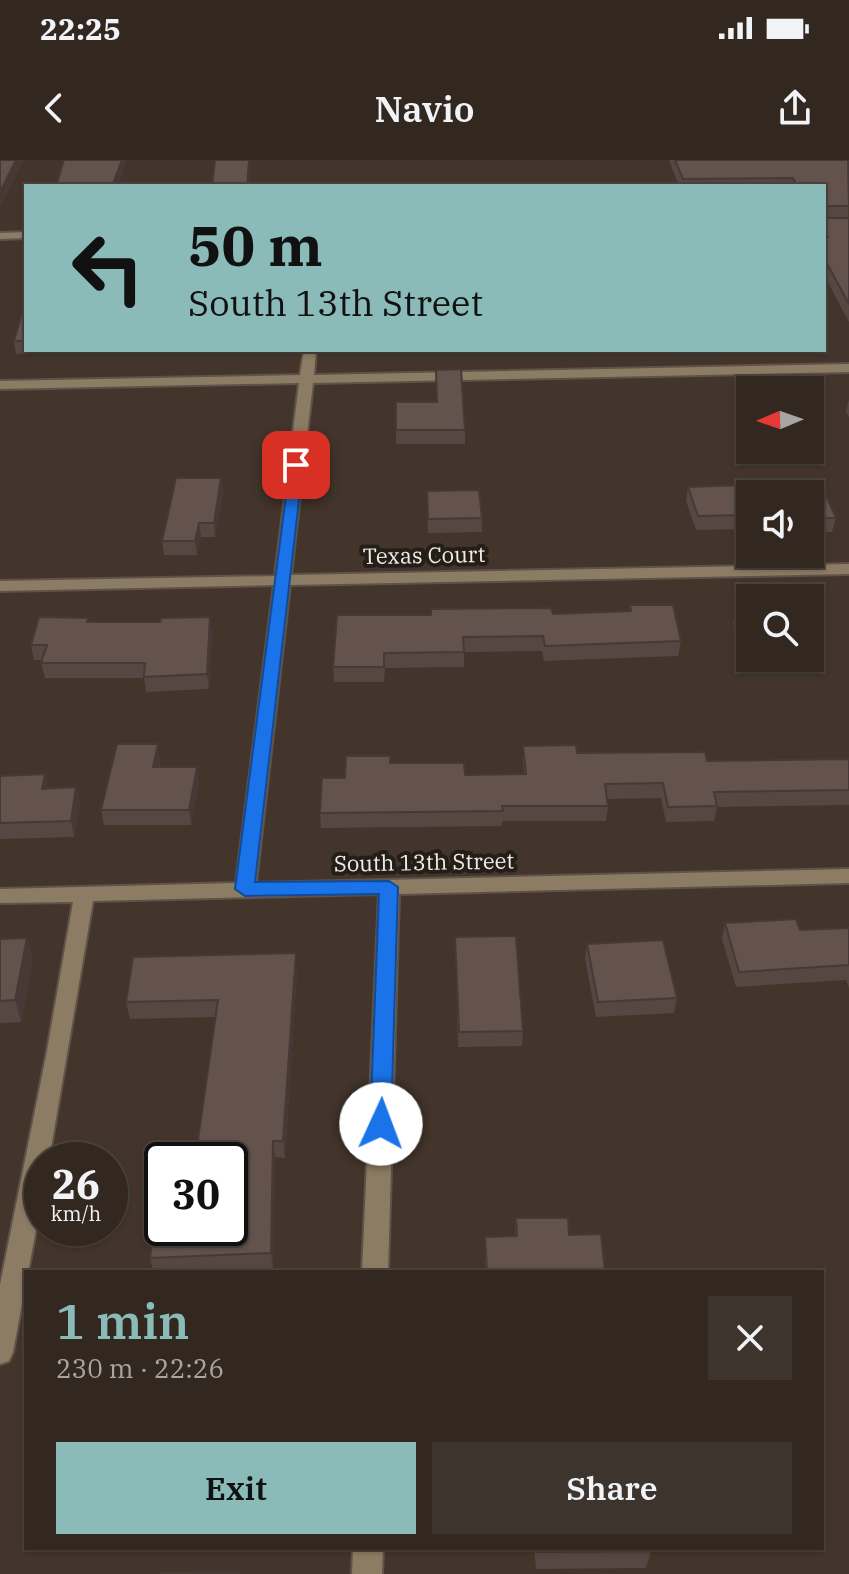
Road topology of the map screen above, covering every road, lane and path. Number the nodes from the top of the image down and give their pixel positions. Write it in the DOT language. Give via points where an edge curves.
graph roads {
  1 [pos="24,235"];
  2 [pos="0,236"];
  3 [pos="310,352"];
  4 [pos="849,368"];
  5 [pos="307,378"];
  6 [pos="0,385"];
  7 [pos="849,569"];
  8 [pos="282,580"];
  9 [pos="0,586"];
  10 [pos="849,876"];
  11 [pos="389,887"];
  12 [pos="245,889"];
  13 [pos="84,894"];
  14 [pos="0,896"];
  15 [pos="375,1270"];
  16 [pos="0,1352"];
  17 [pos="368,1550"];
  18 [pos="367,1574"];
  1 -- 2 [label="street"];
  3 -- 5 [label="street"];
  4 -- 5 [label="street"];
  5 -- 6 [label="street"];
  5 -- 8 [label="street"];
  7 -- 8 [label="street, Texas Court"];
  8 -- 9 [label="street, Texas Court"];
  8 -- 12 [label="street"];
  10 -- 11 [label="street, South 13th Street"];
  11 -- 12 [label="street, South 13th Street"];
  11 -- 15 [label="street"];
  12 -- 13 [label="street, South 13th Street"];
  13 -- 14 [label="street, South 13th Street"];
  13 -- 16 [label="street"];
  17 -- 18 [label="street"];
}
